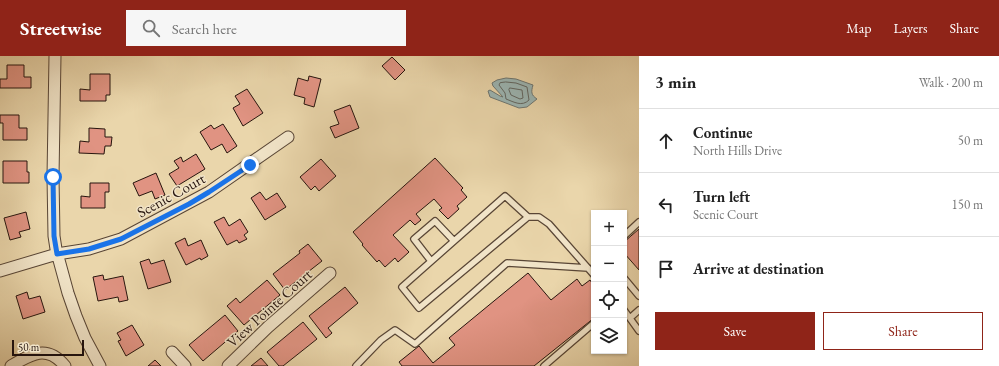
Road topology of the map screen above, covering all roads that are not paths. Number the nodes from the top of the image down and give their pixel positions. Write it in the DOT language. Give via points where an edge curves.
graph roads {
  1 [pos="55,56"];
  2 [pos="288,137"];
  3 [pos="528,217"];
  4 [pos="639,222"];
  5 [pos="627,233"];
  6 [pos="454,241"];
  7 [pos="57,254"];
  8 [pos="431,261"];
  9 [pos="588,268"];
  10 [pos="0,271"];
  11 [pos="591,272"];
  12 [pos="330,273"];
  13 [pos="627,282"];
  14 [pos="639,296"];
  15 [pos="639,310"];
  16 [pos="627,314"];
  17 [pos="630,318"];
  18 [pos="591,325"];
  19 [pos="639,331"];
  20 [pos="172,352"];
  21 [pos="11,366"];
  22 [pos="65,366"];
  23 [pos="100,366"];
  24 [pos="184,366"];
  25 [pos="228,366"];
  26 [pos="356,366"];
  27 [pos="544,366"];
  1 -- 7 [label="street" via="53,177 54,236"];
  2 -- 7 [label="street, Scenic Court" via="209,192 141,229 105,245"];
  3 -- 6 [label="lane" via="505,196"];
  3 -- 8 [label="lane" via="419,308 402,287"];
  3 -- 9 [label="lane" via="539,217 549,224"];
  4 -- 5 [label="lane"];
  6 -- 8 [label="lane"];
  6 -- 8 [label="lane" via="435,220 414,239"];
  7 -- 10 [label="street, Scenic Court"];
  7 -- 23 [label="street" via="76,316"];
  9 -- 11 [label="lane"];
  9 -- 26 [label="lane" via="507,263 415,344 395,330 381,340"];
  12 -- 25 [label="street, View Pointe Court"];
  13 -- 14 [label="lane"];
  15 -- 17 [label="lane"];
  16 -- 17 [label="lane"];
  17 -- 19 [label="lane"];
  18 -- 27 [label="lane"];
  20 -- 24 [label="street"];
  21 -- 22 [label="street" via="27,356 43,352 56,357"];
}
